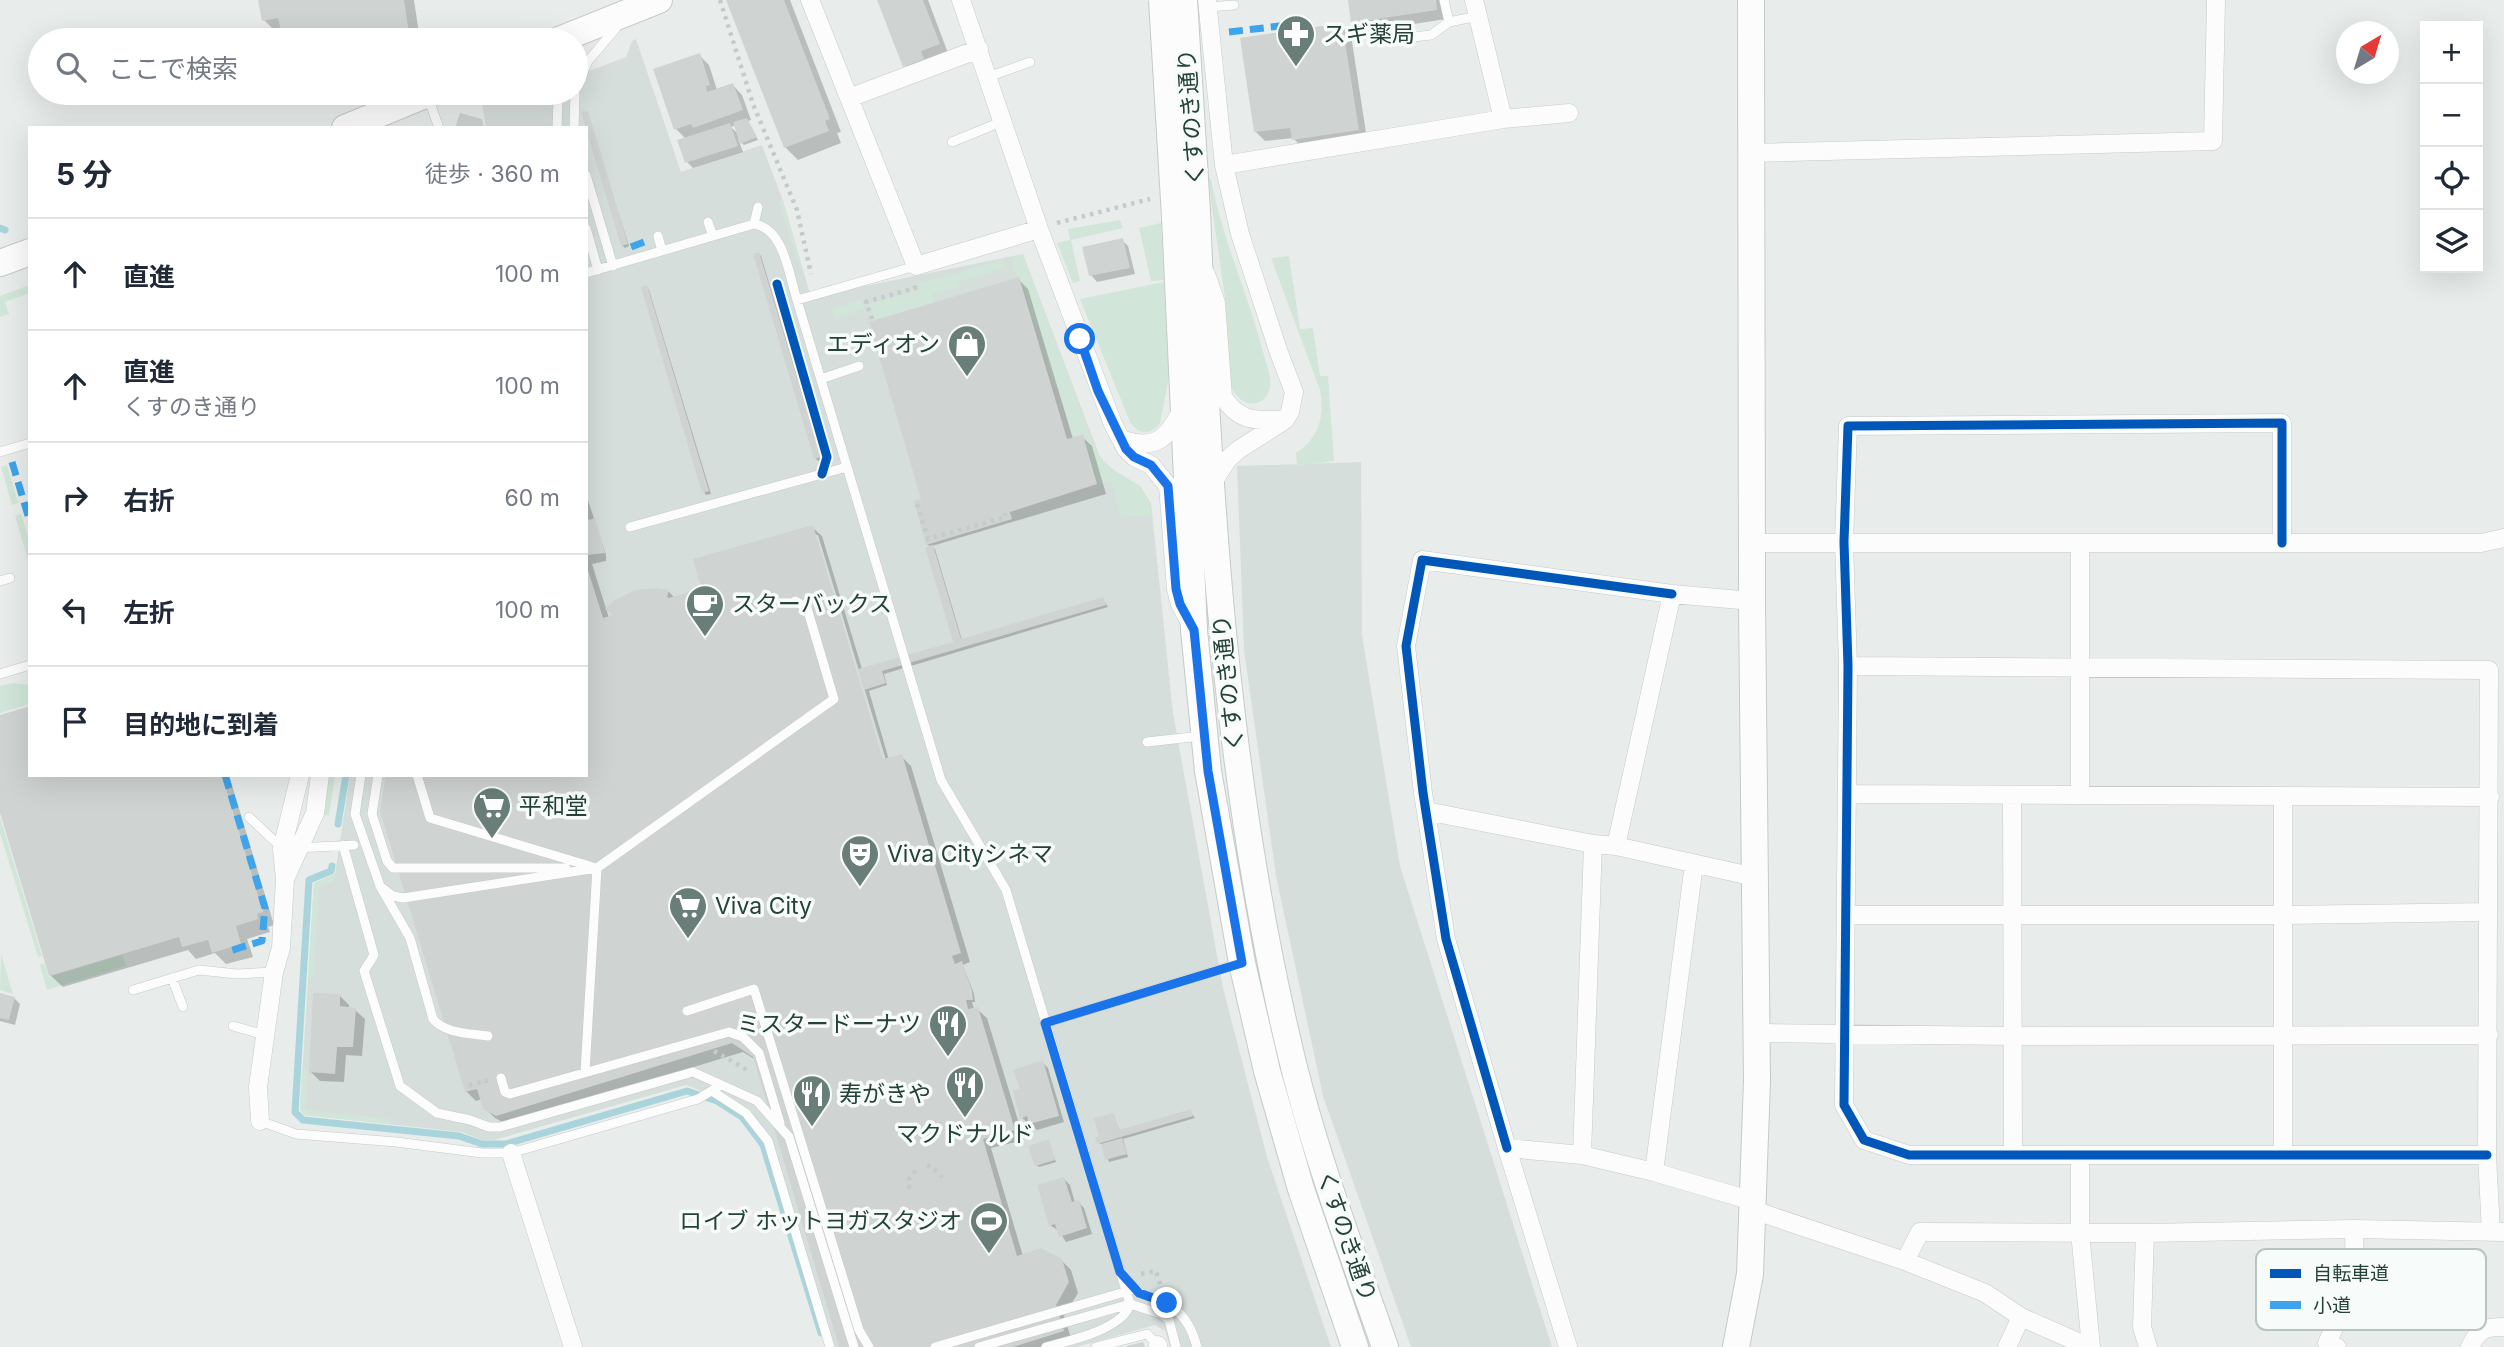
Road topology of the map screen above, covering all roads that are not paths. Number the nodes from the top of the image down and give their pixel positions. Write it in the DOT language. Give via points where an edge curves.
graph roads {
  1 [pos="659,0"];
  2 [pos="810,0"];
  3 [pos="961,0"];
  4 [pos="1162,0"];
  5 [pos="1444,0"];
  6 [pos="1751,0"];
  7 [pos="2216,0"];
  8 [pos="1199,2"];
  9 [pos="1234,5"];
  10 [pos="1476,8"];
  11 [pos="632,11"];
  12 [pos="1449,22"];
  13 [pos="588,28"];
  14 [pos="1378,41"];
  15 [pos="979,49"];
  16 [pos="1030,62"];
  17 [pos="588,64"];
  18 [pos="988,77"];
  19 [pos="849,98"];
  20 [pos="400,105"];
  21 [pos="432,105"];
  22 [pos="558,105"];
  23 [pos="575,105"];
  24 [pos="1569,113"];
  25 [pos="1503,119"];
  26 [pos="1001,122"];
  27 [pos="350,126"];
  28 [pos="438,126"];
  29 [pos="557,126"];
  30 [pos="574,126"];
  31 [pos="952,142"];
  32 [pos="1751,153"];
  33 [pos="1223,165"];
  34 [pos="588,182"];
  35 [pos="758,207"];
  36 [pos="1186,214"];
  37 [pos="708,222"];
  38 [pos="754,224"];
  39 [pos="1039,229"];
  40 [pos="588,235"];
  41 [pos="658,236"];
  42 [pos="713,236"];
  43 [pos="662,251"];
  44 [pos="28,253"];
  45 [pos="1198,253"];
  46 [pos="0,263"];
  47 [pos="613,266"];
  48 [pos="598,270"];
  49 [pos="862,270"];
  50 [pos="588,272"];
  51 [pos="915,274"];
  52 [pos="865,281"];
  53 [pos="797,300"];
  54 [pos="859,366"];
  55 [pos="821,379"];
  56 [pos="1185,405"];
  57 [pos="1284,419"];
  58 [pos="1121,439"];
  59 [pos="28,444"];
  60 [pos="0,452"];
  61 [pos="847,467"];
  62 [pos="1212,484"];
  63 [pos="630,527"];
  64 [pos="2504,538"];
  65 [pos="1844,542"];
  66 [pos="1754,543"];
  67 [pos="2080,543"];
  68 [pos="2282,543"];
  69 [pos="1672,593"];
  70 [pos="795,601"];
  71 [pos="1752,601"];
  72 [pos="1194,630"];
  73 [pos="28,666"];
  74 [pos="1848,666"];
  75 [pos="2079,669"];
  76 [pos="0,674"];
  77 [pos="1204,735"];
  78 [pos="1147,742"];
  79 [pos="300,777"];
  80 [pos="320,777"];
  81 [pos="361,777"];
  82 [pos="378,777"];
  83 [pos="418,777"];
  84 [pos="1847,794"];
  85 [pos="2080,795"];
  86 [pos="2012,796"];
  87 [pos="2283,796"];
  88 [pos="2490,797"];
  89 [pos="1426,811"];
  90 [pos="249,817"];
  91 [pos="1592,844"];
  92 [pos="343,845"];
  93 [pos="354,845"];
  94 [pos="1616,846"];
  95 [pos="290,848"];
  96 [pos="1694,863"];
  97 [pos="597,868"];
  98 [pos="1755,877"];
  99 [pos="380,886"];
  100 [pos="2488,912"];
  101 [pos="1846,915"];
  102 [pos="2013,915"];
  103 [pos="2283,915"];
  104 [pos="1242,963"];
  105 [pos="274,972"];
  106 [pos="172,978"];
  107 [pos="133,990"];
  108 [pos="183,1007"];
  109 [pos="687,1010"];
  110 [pos="1045,1023"];
  111 [pos="233,1026"];
  112 [pos="1756,1032"];
  113 [pos="2282,1034"];
  114 [pos="265,1035"];
  115 [pos="1845,1035"];
  116 [pos="2489,1035"];
  117 [pos="2012,1036"];
  118 [pos="488,1037"];
  119 [pos="584,1072"];
  120 [pos="501,1078"];
  121 [pos="721,1085"];
  122 [pos="710,1093"];
  123 [pos="261,1121"];
  124 [pos="1507,1148"];
  125 [pos="511,1153"];
  126 [pos="2013,1154"];
  127 [pos="2283,1154"];
  128 [pos="1582,1155"];
  129 [pos="2080,1155"];
  130 [pos="2487,1155"];
  131 [pos="1654,1172"];
  132 [pos="1753,1206"];
  133 [pos="2354,1229"];
  134 [pos="2080,1232"];
  135 [pos="2497,1232"];
  136 [pos="2145,1233"];
  137 [pos="2354,1249"];
  138 [pos="1905,1261"];
  139 [pos="1131,1290"];
  140 [pos="1130,1304"];
  141 [pos="2021,1317"];
  142 [pos="2504,1327"];
  143 [pos="2486,1329"];
  144 [pos="2333,1330"];
  145 [pos="2484,1330"];
  146 [pos="1158,1346"];
  147 [pos="573,1347"];
  148 [pos="831,1347"];
  149 [pos="851,1347"];
  150 [pos="869,1347"];
  151 [pos="935,1347"];
  152 [pos="979,1347"];
  153 [pos="1046,1347"];
  154 [pos="1096,1347"];
  155 [pos="1176,1347"];
  156 [pos="1197,1347"];
  157 [pos="1355,1347"];
  158 [pos="1385,1347"];
  159 [pos="1568,1347"];
  160 [pos="1736,1347"];
  161 [pos="2007,1347"];
  162 [pos="2090,1347"];
  163 [pos="2148,1347"];
  164 [pos="2337,1347"];
  165 [pos="2470,1347"];
  1 -- 11 [label="main road"];
  2 -- 19 [label="street"];
  3 -- 15 [label="street"];
  4 -- 36 [label="main road, くすのき通り, bridge"];
  5 -- 12 [label="lane"];
  6 -- 32 [label="main road"];
  7 -- 32 [label="street" via="2213,141"];
  8 -- 9 [label="lane"];
  8 -- 33 [label="street"];
  8 -- 36 [label="main road, くすのき通り, bridge"];
  10 -- 12 [label="lane"];
  10 -- 25 [label="street"];
  11 -- 13 [label="main road"];
  11 -- 17 [label="lane"];
  12 -- 14 [label="lane" via="1431,35"];
  15 -- 18 [label="street"];
  15 -- 19 [label="street" via="881,80"];
  16 -- 18 [label="lane"];
  18 -- 26 [label="street"];
  19 -- 51 [label="street"];
  20 -- 27 [label="main road"];
  21 -- 28 [label="lane"];
  22 -- 29 [label="lane"];
  23 -- 30 [label="lane"];
  24 -- 25 [label="street"];
  25 -- 33 [label="street" via="1392,132"];
  26 -- 31 [label="lane"];
  26 -- 39 [label="street"];
  32 -- 66 [label="main road"];
  33 -- 57 [label="street" via="1240,234 1294,392"];
  34 -- 47 [label="lane"];
  35 -- 38 [label="lane"];
  36 -- 45 [label="main road, くすのき通り"];
  36 -- 56 [label="main road, くすのき通り"];
  37 -- 42 [label="lane"];
  38 -- 42 [label="lane"];
  38 -- 53 [label="lane" via="773,232"];
  39 -- 51 [label="street"];
  39 -- 58 [label="street" via="1098,391"];
  40 -- 48 [label="lane"];
  41 -- 43 [label="lane"];
  42 -- 43 [label="lane"];
  43 -- 47 [label="lane"];
  44 -- 46 [label="main road"];
  45 -- 57 [label="street" via="1216,303 1223,397 1242,416"];
  45 -- 62 [label="main road, くすのき通り"];
  47 -- 48 [label="lane"];
  48 -- 50 [label="lane"];
  49 -- 52 [label="lane"];
  51 -- 52 [label="lane"];
  52 -- 53 [label="lane"];
  53 -- 55 [label="lane"];
  54 -- 55 [label="lane"];
  55 -- 61 [label="lane"];
  56 -- 58 [label="street" via="1164,437 1144,445"];
  56 -- 72 [label="main road, くすのき通り"];
  57 -- 62 [label="street" via="1228,459"];
  58 -- 72 [label="street" via="1134,457 1151,465 1168,486 1176,589"];
  59 -- 60 [label="lane"];
  61 -- 63 [label="lane"];
  61 -- 110 [label="lane" via="941,780 1006,890"];
  62 -- 158 [label="main road, くすのき通り" via="1235,751 1268,950 1292,1062"];
  64 -- 68 [label="street" via="2481,543"];
  65 -- 66 [label="street"];
  65 -- 67 [label="street"];
  65 -- 68 [label="street" via="1848,426 2282,423"];
  65 -- 74 [label="street"];
  66 -- 71 [label="main road"];
  67 -- 68 [label="street"];
  67 -- 75 [label="street"];
  69 -- 71 [label="street"];
  69 -- 89 [label="street" via="1422,559 1406,646"];
  69 -- 94 [label="street"];
  70 -- 97 [label="lane" via="807,608 834,699"];
  71 -- 98 [label="main road"];
  72 -- 77 [label="main road, くすのき通り"];
  73 -- 76 [label="lane"];
  74 -- 75 [label="street"];
  74 -- 84 [label="street"];
  75 -- 85 [label="street"];
  75 -- 88 [label="street" via="2489,670"];
  77 -- 78 [label="lane"];
  77 -- 104 [label="main road, くすのき通り"];
  79 -- 95 [label="street"];
  80 -- 95 [label="street" via="315,813"];
  81 -- 99 [label="lane" via="355,814"];
  82 -- 97 [label="lane" via="372,808 387,862 393,868"];
  83 -- 97 [label="lane" via="430,818"];
  84 -- 86 [label="street"];
  84 -- 101 [label="street"];
  85 -- 86 [label="street"];
  85 -- 87 [label="street"];
  86 -- 102 [label="street"];
  87 -- 88 [label="street"];
  87 -- 103 [label="street"];
  88 -- 100 [label="street"];
  89 -- 91 [label="street"];
  89 -- 124 [label="street" via="1446,939"];
  90 -- 95 [label="lane"];
  91 -- 94 [label="street"];
  91 -- 128 [label="street"];
  92 -- 93 [label="lane"];
  92 -- 95 [label="lane"];
  92 -- 121 [label="lane" via="373,955 364,971 400,1086 436,1113 499,1127 693,1072"];
  94 -- 96 [label="street"];
  95 -- 105 [label="street" via="281,948"];
  96 -- 98 [label="street"];
  96 -- 131 [label="street"];
  97 -- 99 [label="lane" via="403,898 393,897"];
  97 -- 119 [label="lane"];
  98 -- 112 [label="main road"];
  99 -- 118 [label="lane" via="410,938 433,1019 446,1029"];
  100 -- 103 [label="street"];
  100 -- 116 [label="street"];
  101 -- 102 [label="street"];
  101 -- 115 [label="street"];
  102 -- 103 [label="street"];
  102 -- 117 [label="street"];
  103 -- 113 [label="street"];
  104 -- 110 [label="lane"];
  104 -- 157 [label="main road, くすのき通り" via="1301,1189"];
  105 -- 106 [label="lane" via="199,970"];
  105 -- 114 [label="street"];
  106 -- 107 [label="lane"];
  106 -- 108 [label="lane"];
  109 -- 150 [label="lane" via="754,989 859,1330"];
  110 -- 139 [label="lane" via="1120,1272"];
  111 -- 114 [label="lane"];
  112 -- 115 [label="street"];
  112 -- 132 [label="main road"];
  113 -- 116 [label="street"];
  113 -- 117 [label="street"];
  113 -- 127 [label="street"];
  114 -- 123 [label="street" via="258,1087"];
  115 -- 117 [label="street"];
  115 -- 126 [label="street" via="1844,1105 1864,1140 1909,1155"];
  116 -- 130 [label="street"];
  117 -- 126 [label="street"];
  119 -- 120 [label="lane" via="510,1094"];
  119 -- 149 [label="lane" via="729,1032 753,1045"];
  121 -- 122 [label="lane"];
  121 -- 149 [label="lane" via="757,1101 789,1137"];
  122 -- 125 [label="lane"];
  122 -- 148 [label="lane" via="746,1114 768,1141"];
  123 -- 125 [label="lane" via="296,1134"];
  124 -- 128 [label="street"];
  124 -- 159 [label="street"];
  125 -- 147 [label="street"];
  126 -- 129 [label="street"];
  127 -- 129 [label="street"];
  127 -- 130 [label="street"];
  128 -- 131 [label="street"];
  129 -- 134 [label="street"];
  130 -- 135 [label="street"];
  131 -- 132 [label="street"];
  132 -- 138 [label="street"];
  132 -- 160 [label="main road" via="1750,1274"];
  133 -- 135 [label="street"];
  133 -- 136 [label="street"];
  133 -- 137 [label="street"];
  134 -- 136 [label="street"];
  134 -- 138 [label="street" via="1920,1233"];
  134 -- 162 [label="street"];
  136 -- 163 [label="street" via="2142,1327"];
  138 -- 141 [label="street" via="1985,1293"];
  139 -- 140 [label="lane"];
  139 -- 151 [label="lane"];
  139 -- 156 [label="lane" via="1167,1303 1181,1315"];
  140 -- 152 [label="lane"];
  140 -- 153 [label="lane" via="1121,1319"];
  140 -- 155 [label="lane" via="1169,1320"];
  141 -- 161 [label="street"];
  141 -- 162 [label="street"];
  142 -- 143 [label="street"];
  144 -- 164 [label="street" via="2327,1343"];
  145 -- 165 [label="street"];
  146 -- 154 [label="lane" via="1147,1334"];
}
